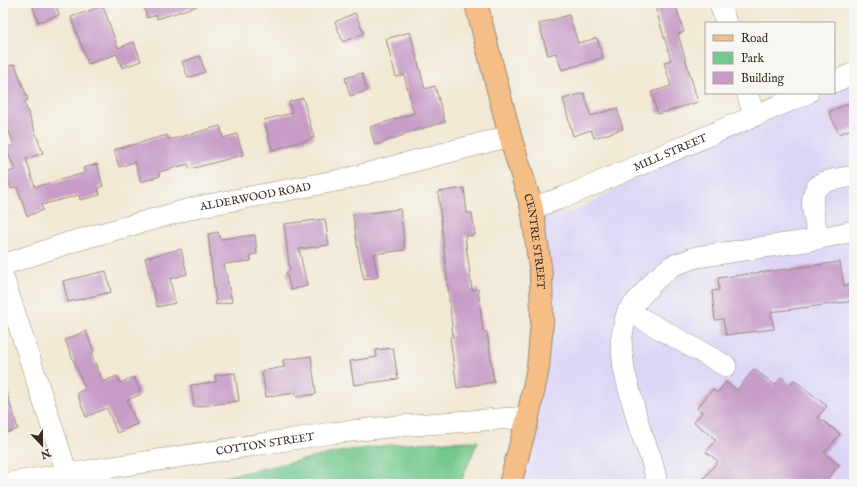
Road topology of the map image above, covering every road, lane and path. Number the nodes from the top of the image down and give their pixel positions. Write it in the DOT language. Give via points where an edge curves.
graph roads {
  1 [pos="476,3"];
  2 [pos="720,3"];
  3 [pos="726,22"];
  4 [pos="854,74"];
  5 [pos="835,82"];
  6 [pos="747,94"];
  7 [pos="806,94"];
  8 [pos="754,116"];
  9 [pos="510,136"];
  10 [pos="854,176"];
  11 [pos="532,208"];
  12 [pos="854,231"];
  13 [pos="819,239"];
  14 [pos="3,265"];
  15 [pos="3,277"];
  16 [pos="628,311"];
  17 [pos="726,366"];
  18 [pos="528,417"];
  19 [pos="67,473"];
  20 [pos="3,484"];
  21 [pos="510,484"];
  22 [pos="655,484"];
  1 -- 9 [label="main road, CENTRE STREET"];
  2 -- 3 [label="street"];
  4 -- 5 [label="street"];
  6 -- 8 [label="street"];
  7 -- 8 [label="street, MILL STREET"];
  8 -- 11 [label="street, MILL STREET" via="567,196"];
  9 -- 11 [label="main road, CENTRE STREET"];
  9 -- 14 [label="street, ALDERWOOD ROAD" via="346,179 196,207 71,242"];
  10 -- 13 [label="street" via="822,183 814,192 812,203"];
  11 -- 18 [label="main road, CENTRE STREET" via="541,274 542,322 538,368"];
  12 -- 13 [label="street"];
  13 -- 16 [label="street" via="696,256 672,266 656,278"];
  15 -- 19 [label="street"];
  16 -- 17 [label="street"];
  16 -- 22 [label="street" via="620,341 624,370 640,430 651,458"];
  18 -- 19 [label="street, COTTON STREET" via="339,432"];
  18 -- 21 [label="main road, CENTRE STREET"];
  19 -- 20 [label="street, COTTON STREET"];
}
